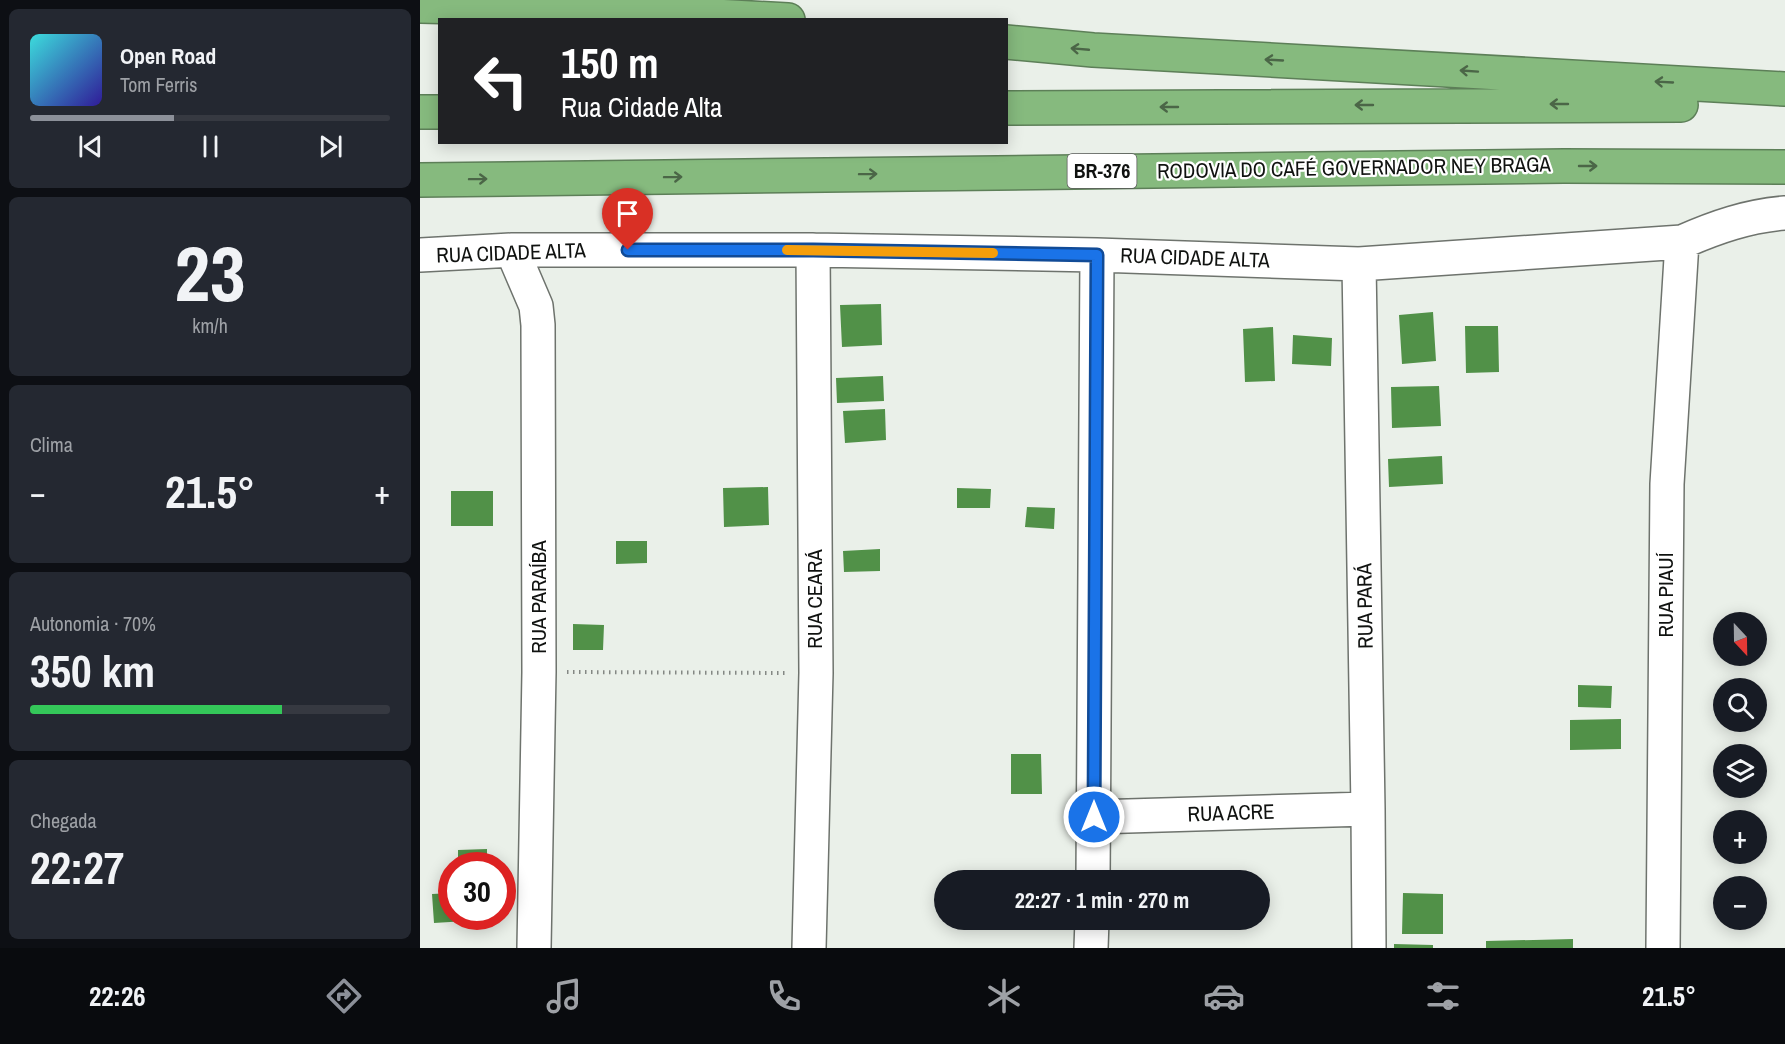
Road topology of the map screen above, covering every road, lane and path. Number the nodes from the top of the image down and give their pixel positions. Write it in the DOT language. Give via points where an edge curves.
graph roads {
  1 [pos="420,6"];
  2 [pos="619,6"];
  3 [pos="764,18"];
  4 [pos="1008,42"];
  5 [pos="1785,89"];
  6 [pos="1785,105"];
  7 [pos="1008,108"];
  8 [pos="420,112"];
  9 [pos="438,112"];
  10 [pos="1785,167"];
  11 [pos="420,180"];
  12 [pos="1785,213"];
  13 [pos="1682,242"];
  14 [pos="512,250"];
  15 [pos="813,250"];
  16 [pos="420,255"];
  17 [pos="1097,255"];
  18 [pos="1359,264"];
  19 [pos="539,672"];
  20 [pos="816,673"];
  21 [pos="1368,808"];
  22 [pos="1094,817"];
  23 [pos="1093,870"];
  24 [pos="1092,930"];
  25 [pos="534,948"];
  26 [pos="809,948"];
  27 [pos="1091,948"];
  28 [pos="1369,948"];
  29 [pos="1663,948"];
  1 -- 2 [label="highway"];
  2 -- 3 [label="highway"];
  5 -- 4 [label="highway, one-way"];
  6 -- 7 [label="highway, one-way"];
  8 -- 9 [label="highway"];
  11 -- 10 [label="highway, RODOVIA DO CAFÉ GOVERNADOR NEY BRAGA / BR-376, one-way" via="1564,166"];
  12 -- 13 [label="street, RUA CIDADE ALTA" via="1723,225"];
  13 -- 18 [label="street, RUA CIDADE ALTA"];
  13 -- 29 [label="street, RUA PIAUÍ" via="1667,484"];
  14 -- 15 [label="street, RUA CIDADE ALTA"];
  14 -- 16 [label="street, RUA CIDADE ALTA"];
  14 -- 19 [label="street, RUA PARAÍBA" via="536,306 538,325"];
  15 -- 17 [label="street, RUA CIDADE ALTA"];
  15 -- 20 [label="street, RUA CEARÁ"];
  17 -- 18 [label="street, RUA CIDADE ALTA"];
  17 -- 22 [label="street"];
  18 -- 21 [label="street, RUA PARÁ"];
  19 -- 20 [label="path"];
  19 -- 25 [label="street, RUA PARAÍBA"];
  20 -- 26 [label="street, RUA CEARÁ"];
  21 -- 22 [label="street, RUA ACRE"];
  21 -- 28 [label="street, RUA PARÁ"];
  22 -- 23 [label="street"];
  24 -- 27 [label="street"];
}
